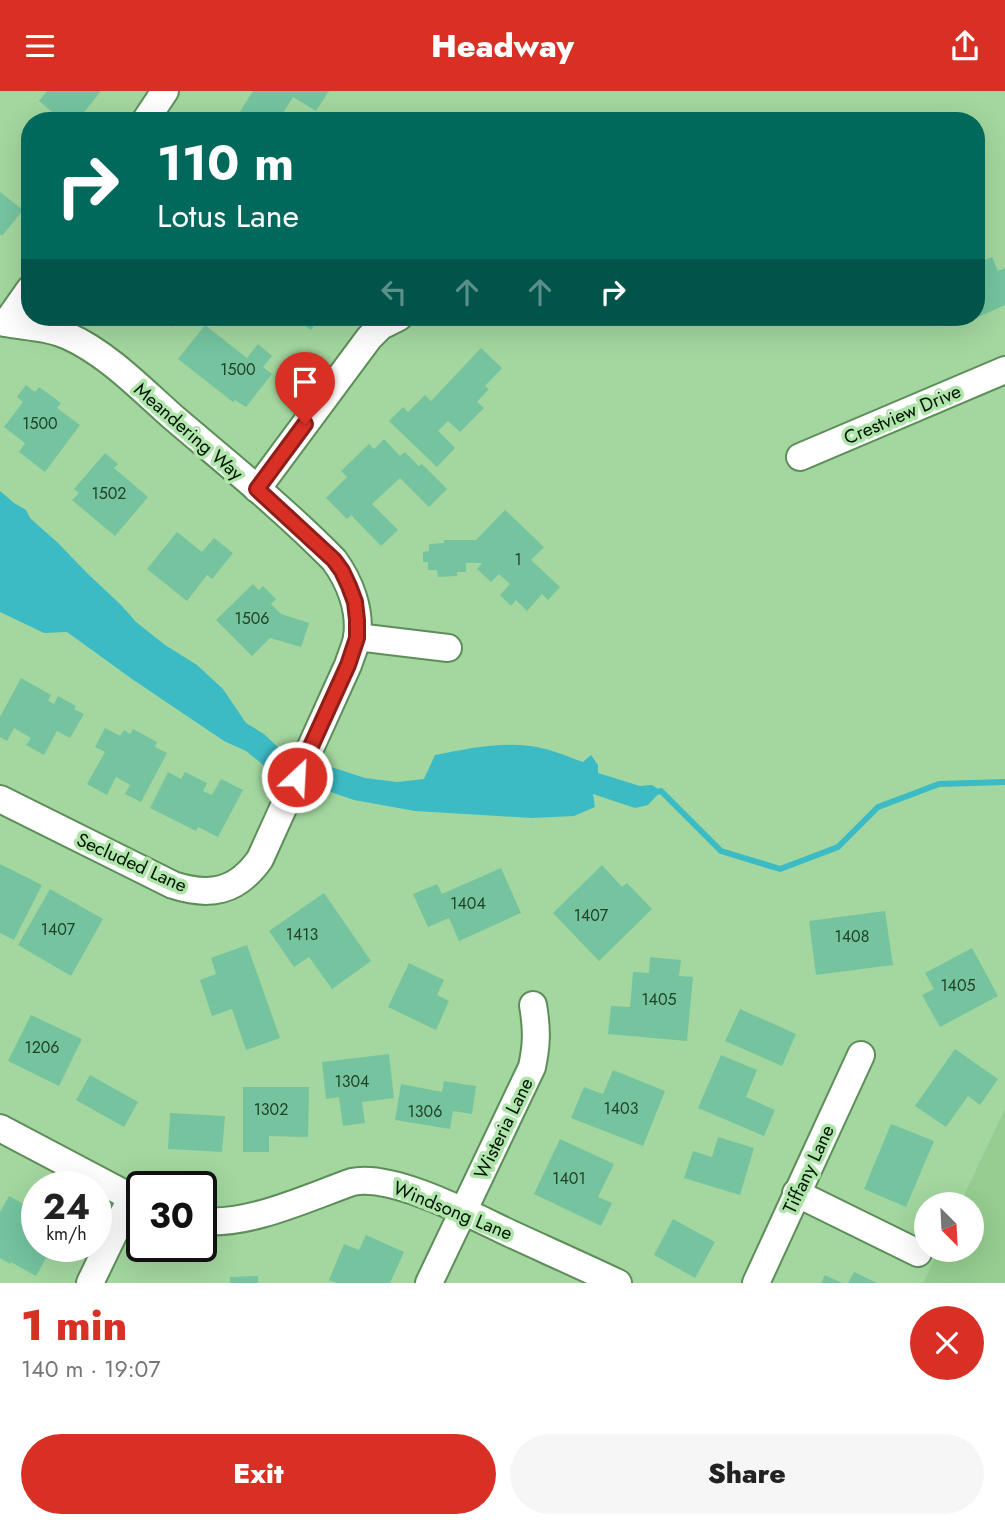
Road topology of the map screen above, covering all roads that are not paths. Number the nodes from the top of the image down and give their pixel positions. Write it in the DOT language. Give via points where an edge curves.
graph roads {
  1 [pos="165,91"];
  2 [pos="151,112"];
  3 [pos="21,300"];
  4 [pos="3,323"];
  5 [pos="21,325"];
  6 [pos="34,326"];
  7 [pos="382,326"];
  8 [pos="1005,370"];
  9 [pos="800,457"];
  10 [pos="257,489"];
  11 [pos="357,638"];
  12 [pos="448,648"];
  13 [pos="0,799"];
  14 [pos="260,859"];
  15 [pos="533,1005"];
  16 [pos="861,1055"];
  17 [pos="0,1128"];
  18 [pos="796,1193"];
  19 [pos="126,1194"];
  20 [pos="462,1211"];
  21 [pos="126,1219"];
  22 [pos="217,1222"];
  23 [pos="914,1251"];
  24 [pos="90,1283"];
  25 [pos="429,1283"];
  26 [pos="618,1283"];
  27 [pos="756,1283"];
  1 -- 2 [label="street"];
  3 -- 4 [label="street"];
  4 -- 5 [label="street, Meandering Way"];
  6 -- 10 [label="street, Meandering Way" via="67,336 116,368"];
  7 -- 10 [label="street"];
  8 -- 9 [label="street, Crestview Drive"];
  10 -- 11 [label="street, Meandering Way" via="342,571 355,602"];
  11 -- 12 [label="street"];
  11 -- 14 [label="street, Meandering Way"];
  13 -- 14 [label="street, Secluded Lane" via="184,889 234,885"];
  15 -- 20 [label="street, Wisteria Lane" via="537,1046 532,1067"];
  16 -- 18 [label="street, Tiffany Lane"];
  17 -- 19 [label="street"];
  18 -- 23 [label="street"];
  18 -- 27 [label="street, Tiffany Lane"];
  20 -- 22 [label="street, Windsong Lane" via="402,1187 360,1180 242,1219"];
  20 -- 25 [label="street, Wisteria Lane"];
  20 -- 26 [label="street, Windsong Lane"];
  21 -- 24 [label="street"];
}
